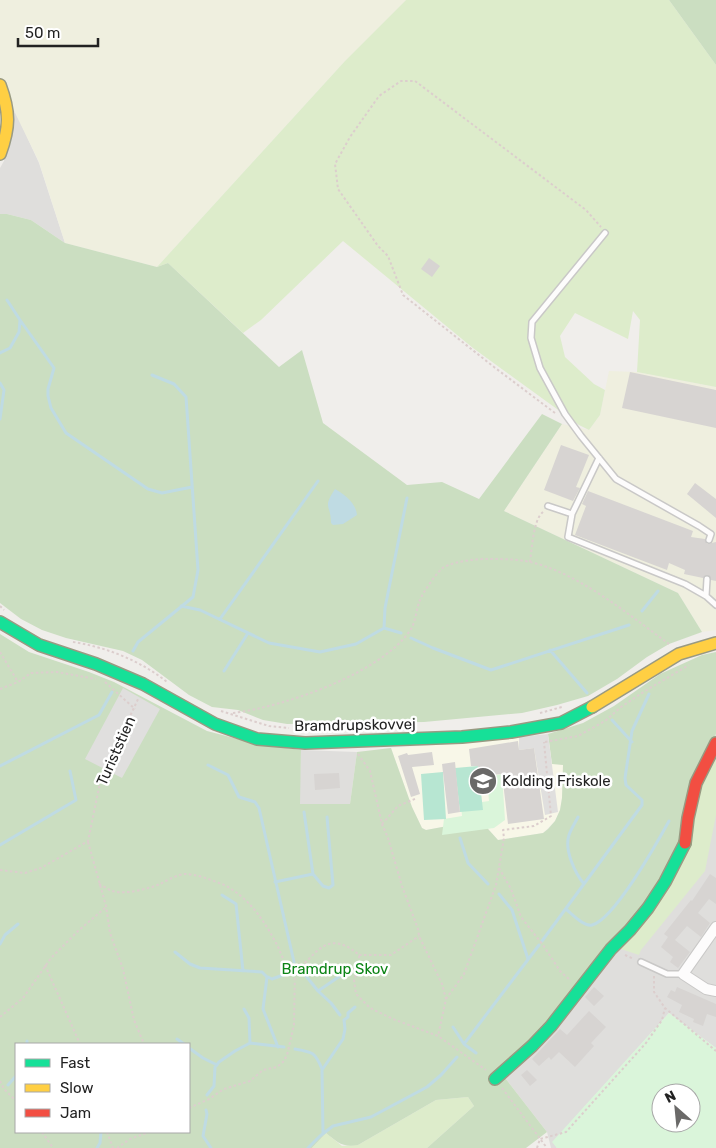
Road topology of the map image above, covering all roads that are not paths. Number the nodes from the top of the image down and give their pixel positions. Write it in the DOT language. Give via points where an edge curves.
graph roads {
  1 [pos="0,85"];
  2 [pos="0,154"];
  3 [pos="605,234"];
  4 [pos="599,458"];
  5 [pos="548,506"];
  6 [pos="572,514"];
  7 [pos="709,540"];
  8 [pos="707,579"];
  9 [pos="706,596"];
  10 [pos="716,605"];
  11 [pos="0,622"];
  12 [pos="716,643"];
  13 [pos="716,743"];
  14 [pos="716,927"];
  15 [pos="641,962"];
  16 [pos="683,974"];
  17 [pos="716,991"];
  18 [pos="495,1079"];
  1 -- 2 [label="street" via="10,116"];
  3 -- 4 [label="lane" via="532,322 531,338 540,368 565,414"];
  4 -- 6 [label="lane"];
  4 -- 7 [label="lane" via="616,479 705,530 711,534"];
  5 -- 6 [label="lane"];
  6 -- 9 [label="lane" via="568,537 678,581"];
  8 -- 9 [label="lane"];
  9 -- 10 [label="lane"];
  11 -- 12 [label="street, Bramdrupskovvej" via="39,645 143,684 215,724 257,739 305,743 462,737 561,723 603,702 679,654"];
  13 -- 18 [label="street" via="696,783 685,842 648,908 611,949 551,1026"];
  14 -- 16 [label="street"];
  15 -- 16 [label="lane" via="667,974"];
  16 -- 17 [label="street" via="706,989"];
}
